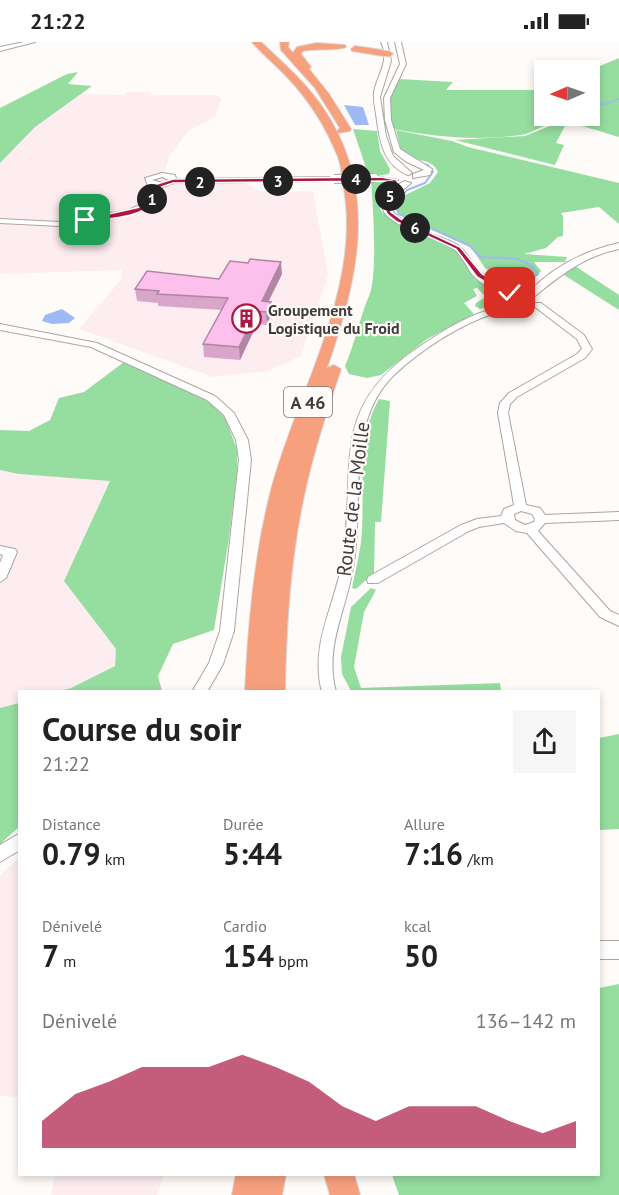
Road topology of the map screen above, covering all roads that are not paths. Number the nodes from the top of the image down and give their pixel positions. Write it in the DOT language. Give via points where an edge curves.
graph roads {
  1 [pos="32,42"];
  2 [pos="248,42"];
  3 [pos="256,42"];
  4 [pos="265,42"];
  5 [pos="285,42"];
  6 [pos="384,42"];
  7 [pos="389,42"];
  8 [pos="398,42"];
  9 [pos="342,47"];
  10 [pos="0,49"];
  11 [pos="355,49"];
  12 [pos="389,54"];
  13 [pos="386,72"];
  14 [pos="315,78"];
  15 [pos="325,118"];
  16 [pos="342,131"];
  17 [pos="412,175"];
  18 [pos="395,178"];
  19 [pos="173,181"];
  20 [pos="159,186"];
  21 [pos="0,221"];
  22 [pos="619,246"];
  23 [pos="532,294"];
  24 [pos="509,301"];
  25 [pos="355,303"];
  26 [pos="538,305"];
  27 [pos="0,327"];
  28 [pos="348,327"];
  29 [pos="520,507"];
  30 [pos="619,516"];
  31 [pos="507,519"];
  32 [pos="541,519"];
  33 [pos="530,529"];
  34 [pos="0,550"];
  35 [pos="0,578"];
  36 [pos="374,580"];
  37 [pos="619,621"];
  38 [pos="200,690"];
  39 [pos="255,690"];
  40 [pos="275,690"];
  41 [pos="328,690"];
  42 [pos="18,842"];
  43 [pos="0,855"];
  44 [pos="600,950"];
  45 [pos="619,950"];
  46 [pos="251,1176"];
  47 [pos="271,1176"];
  48 [pos="326,1176"];
  49 [pos="340,1176"];
  50 [pos="247,1195"];
  51 [pos="267,1195"];
  52 [pos="330,1195"];
  53 [pos="345,1195"];
  1 -- 10 [label="street"];
  2 -- 15 [label="highway" via="293,85 319,117"];
  3 -- 15 [label="highway, A 46" via="302,88"];
  4 -- 16 [label="highway" via="314,90"];
  5 -- 14 [label="highway" via="284,48"];
  6 -- 12 [label="street"];
  7 -- 13 [label="street" via="394,54"];
  8 -- 17 [label="street" via="403,64 390,88 386,108 397,150 428,169 427,173"];
  9 -- 14 [label="highway" via="317,45 298,51"];
  11 -- 12 [label="highway"];
  12 -- 13 [label="street"];
  13 -- 18 [label="street" via="378,89 378,103 384,146"];
  14 -- 16 [label="highway" via="343,122 346,129"];
  15 -- 39 [label="highway, A 46" via="350,181 352,254 337,319 289,456 272,522 260,598"];
  16 -- 25 [label="highway" via="363,195 365,225"];
  17 -- 18 [label="street"];
  17 -- 18 [label="street" via="417,180 407,183"];
  18 -- 19 [label="street, bridge"];
  18 -- 24 [label="street" via="386,203 391,215 458,248 479,276"];
  19 -- 20 [label="street"];
  19 -- 20 [label="street" via="172,177 161,175 148,180"];
  20 -- 21 [label="street" via="151,202 131,212 60,224"];
  22 -- 23 [label="street" via="574,259"];
  23 -- 24 [label="street"];
  23 -- 26 [label="street" via="540,299"];
  24 -- 26 [label="street, Route de la Moille" via="524,308"];
  24 -- 41 [label="street, Route de la Moille" via="458,326 417,353 382,383 365,408 357,441 349,555 325,652 324,681"];
  26 -- 29 [label="street" via="581,338 587,349 505,403 503,413"];
  27 -- 38 [label="street" via="94,345 211,398 229,413 242,440 244,491 227,631 216,664"];
  28 -- 40 [label="highway, A 46" via="306,456 289,525 279,595"];
  29 -- 31 [label="street" via="511,510"];
  29 -- 32 [label="street" via="536,512"];
  30 -- 32 [label="street"];
  31 -- 33 [label="street" via="515,526"];
  31 -- 36 [label="street" via="465,528"];
  32 -- 33 [label="street" via="540,524"];
  33 -- 37 [label="street" via="605,614"];
  34 -- 35 [label="street" via="10,552"];
  42 -- 43 [label="street"];
  44 -- 45 [label="street"];
  46 -- 50 [label="highway"];
  47 -- 51 [label="highway"];
  48 -- 52 [label="highway"];
  49 -- 53 [label="highway"];
}
